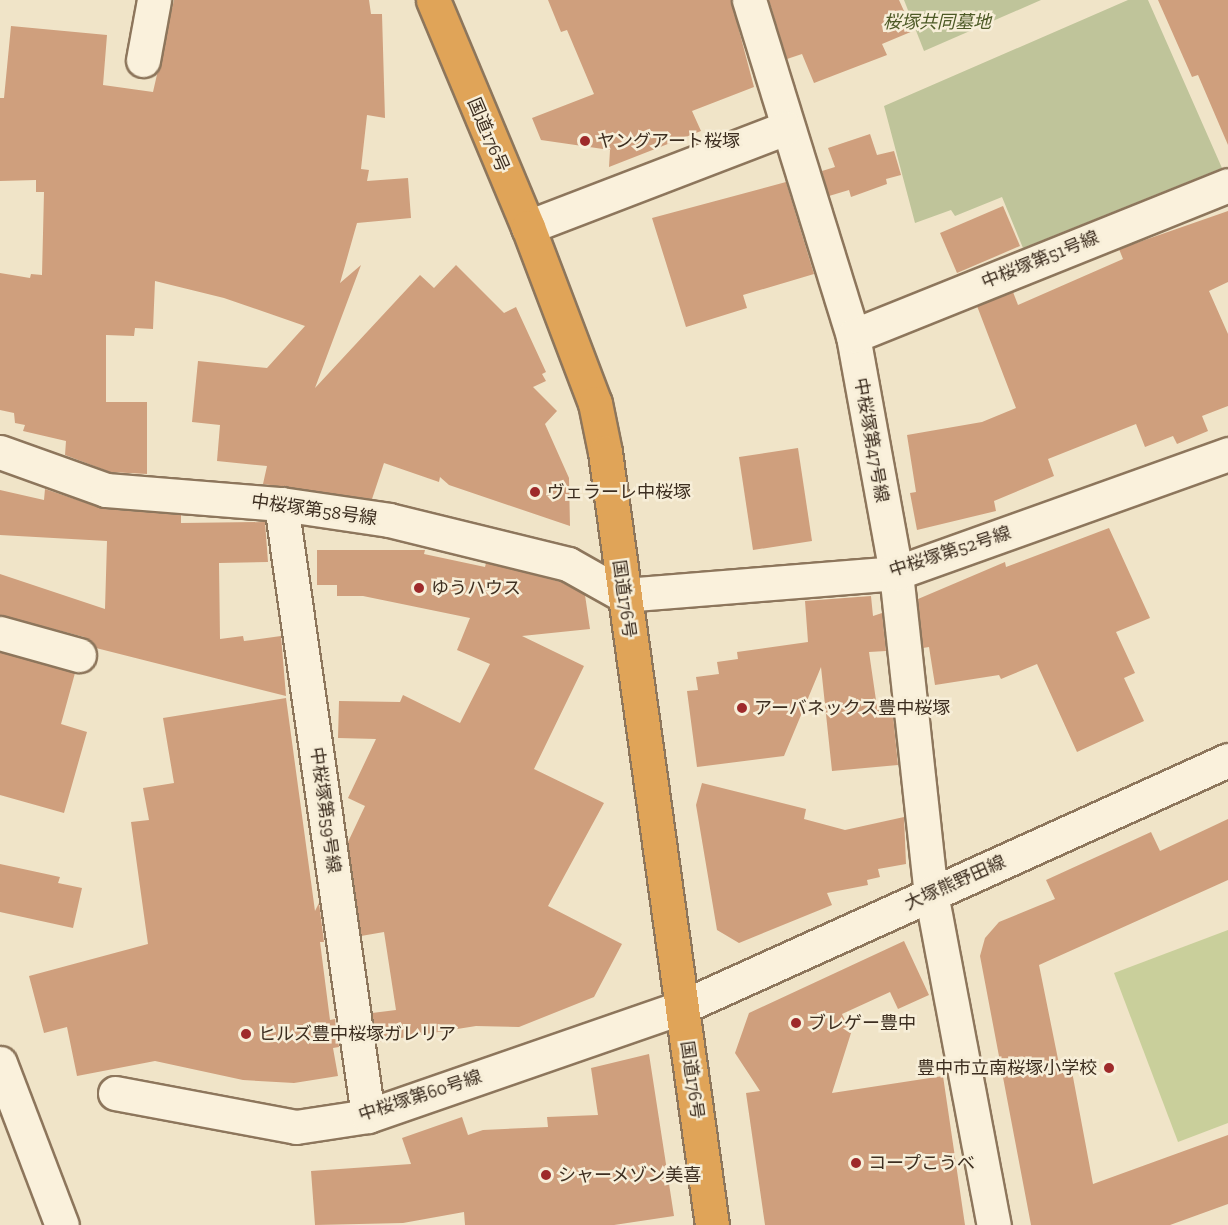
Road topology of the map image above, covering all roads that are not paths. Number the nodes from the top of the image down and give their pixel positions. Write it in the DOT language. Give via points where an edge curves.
graph roads {
  1 [pos="154,0"];
  2 [pos="433,0"];
  3 [pos="749,0"];
  4 [pos="142,60"];
  5 [pos="786,128"];
  6 [pos="1228,185"];
  7 [pos="528,227"];
  8 [pos="853,336"];
  9 [pos="0,452"];
  10 [pos="1228,454"];
  11 [pos="281,504"];
  12 [pos="896,573"];
  13 [pos="623,595"];
  14 [pos="0,633"];
  15 [pos="80,655"];
  16 [pos="1228,759"];
  17 [pos="931,893"];
  18 [pos="682,1007"];
  19 [pos="0,1063"];
  20 [pos="115,1093"];
  21 [pos="368,1116"];
  22 [pos="62,1225"];
  23 [pos="712,1225"];
  24 [pos="994,1225"];
  1 -- 4 [label="street"];
  2 -- 7 [label="highway, 国道176号"];
  3 -- 5 [label="street, 中桜塚第47号線"];
  5 -- 7 [label="street"];
  5 -- 8 [label="street, 中桜塚第47号線"];
  6 -- 8 [label="street, 中桜塚第51号線"];
  7 -- 13 [label="highway, 国道176号" via="595,404"];
  8 -- 12 [label="street, 中桜塚第47号線"];
  9 -- 11 [label="street, 中桜塚第58号線" via="106,490"];
  10 -- 12 [label="street, 中桜塚第52号線"];
  11 -- 13 [label="street, 中桜塚第58号線" via="389,520 568,564"];
  11 -- 21 [label="street, 中桜塚第59号線"];
  12 -- 13 [label="street, 中桜塚第52号線"];
  12 -- 17 [label="street, 中桜塚第47号線"];
  13 -- 18 [label="highway, 国道176号"];
  14 -- 15 [label="street"];
  16 -- 17 [label="street, 大塚熊野田線"];
  17 -- 18 [label="street, 大塚熊野田線"];
  17 -- 24 [label="street, 中桜塚第47号線"];
  18 -- 21 [label="street, 中桜塚第60号線"];
  18 -- 23 [label="highway, 国道176号"];
  19 -- 22 [label="street"];
  20 -- 21 [label="street, 中桜塚第60号線" via="296,1127"];
}
